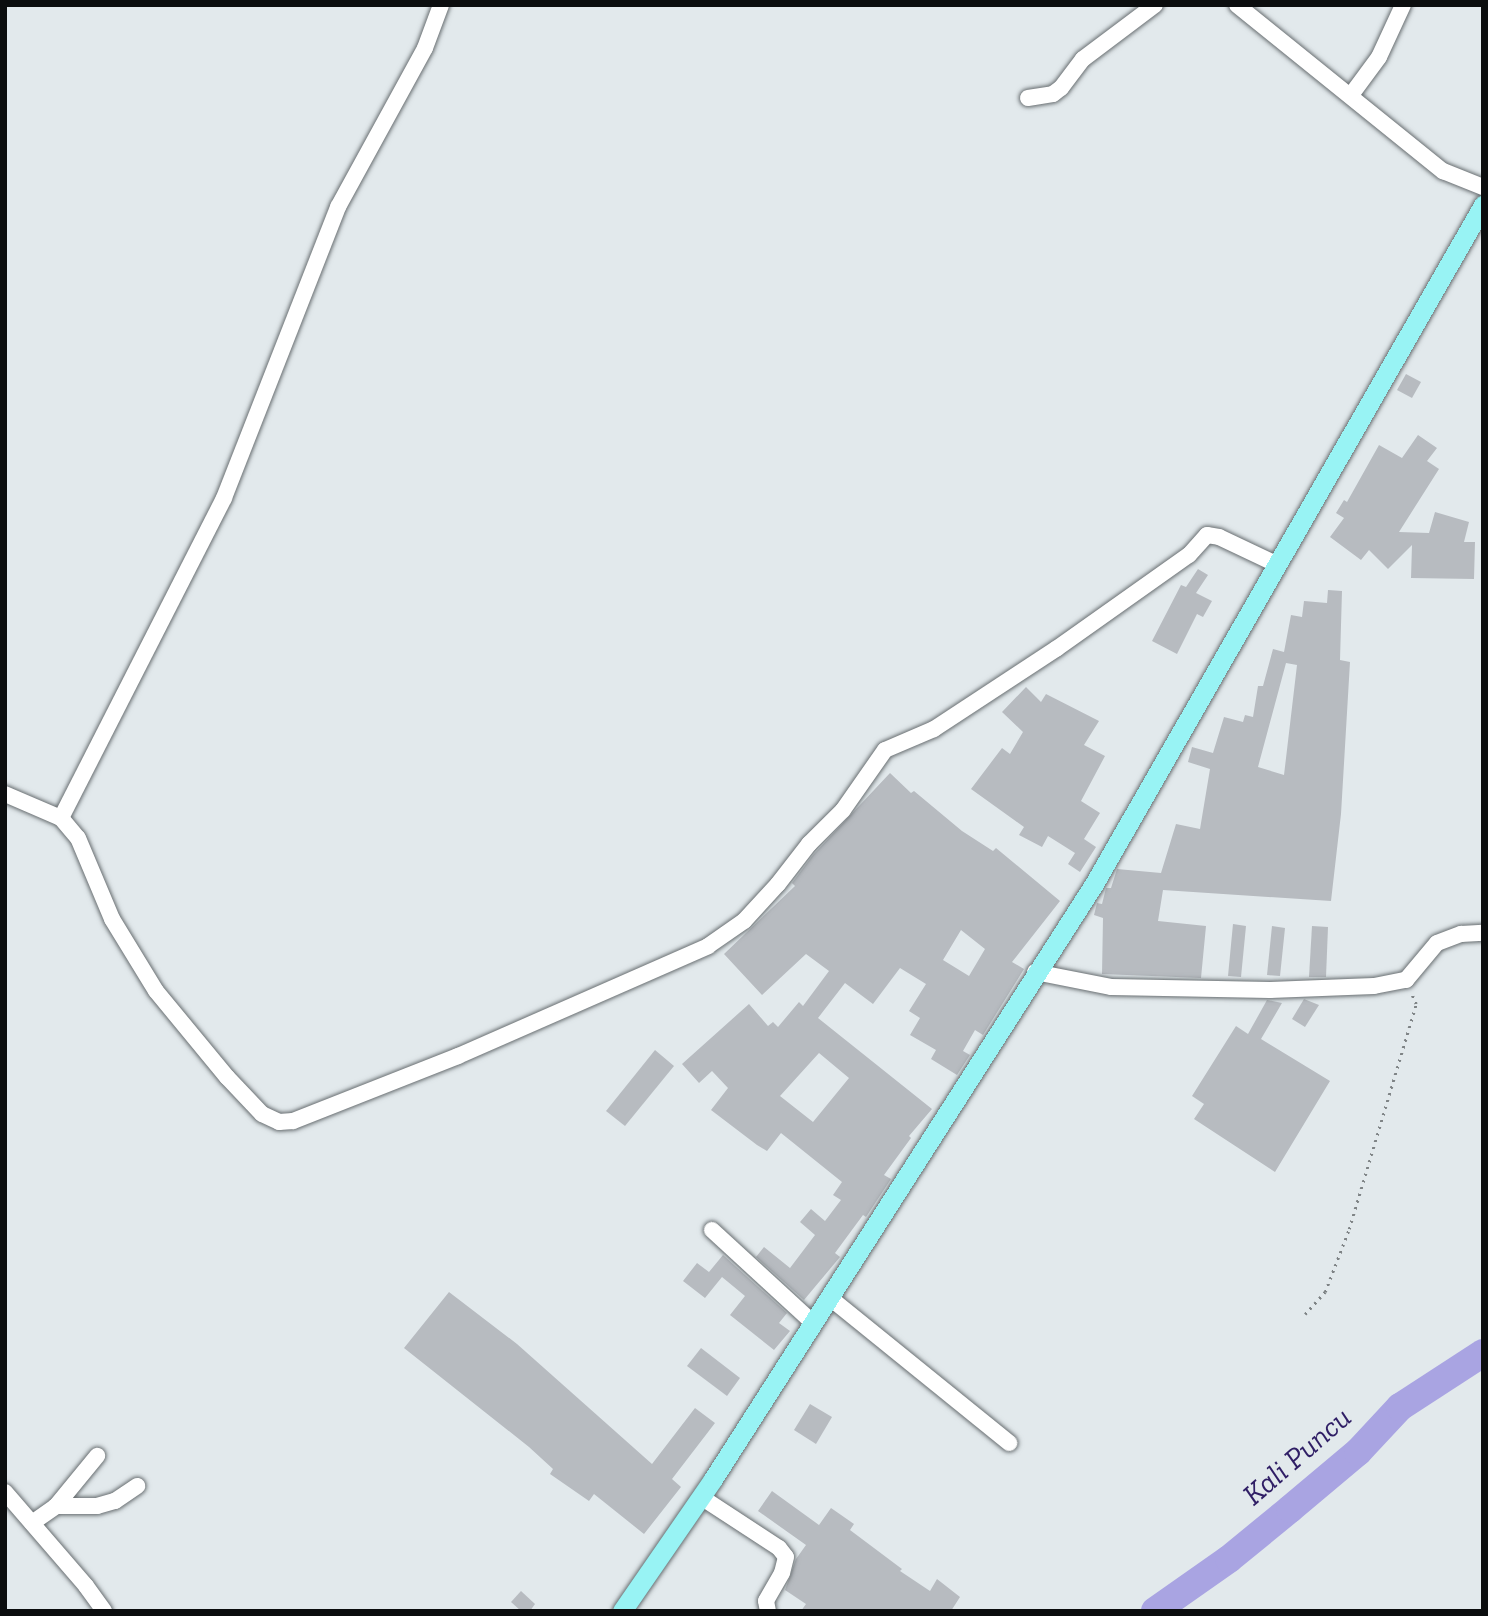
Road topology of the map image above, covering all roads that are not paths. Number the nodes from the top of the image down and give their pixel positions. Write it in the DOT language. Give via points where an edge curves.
graph roads {
  1 [pos="441,5"];
  2 [pos="1155,5"];
  3 [pos="1237,5"];
  4 [pos="1403,5"];
  5 [pos="1351,95"];
  6 [pos="1028,98"];
  7 [pos="1483,187"];
  8 [pos="1483,205"];
  9 [pos="1276,564"];
  10 [pos="5,794"];
  11 [pos="61,818"];
  12 [pos="1483,933"];
  13 [pos="1035,972"];
  14 [pos="712,1230"];
  15 [pos="829,1297"];
  16 [pos="813,1323"];
  17 [pos="1009,1443"];
  18 [pos="97,1456"];
  19 [pos="137,1486"];
  20 [pos="5,1492"];
  21 [pos="701,1497"];
  22 [pos="56,1506"];
  23 [pos="32,1523"];
  24 [pos="104,1611"];
  25 [pos="622,1611"];
  26 [pos="768,1611"];
  1 -- 11 [label="street" via="425,48 338,207 224,498"];
  2 -- 6 [label="street" via="1083,59 1053,94"];
  3 -- 5 [label="street"];
  4 -- 5 [label="street" via="1379,57"];
  5 -- 7 [label="street" via="1443,171"];
  8 -- 9 [label="main road"];
  9 -- 11 [label="street" via="1207,535 1189,555 956,716 885,750 843,810 778,884 744,920 708,946 458,1056 293,1121 279,1122 262,1114 156,991 112,919 78,838"];
  9 -- 13 [label="main road" via="1094,884"];
  10 -- 11 [label="street"];
  12 -- 13 [label="street" via="1461,934 1437,943 1406,980 1374,986 1270,990 1111,987"];
  13 -- 15 [label="main road"];
  14 -- 16 [label="street"];
  15 -- 16 [label="main road"];
  15 -- 17 [label="street"];
  16 -- 21 [label="main road"];
  18 -- 22 [label="street"];
  19 -- 22 [label="street" via="115,1501 97,1506"];
  20 -- 23 [label="street"];
  21 -- 25 [label="main road"];
  21 -- 26 [label="street" via="786,1557 766,1601"];
  22 -- 23 [label="street"];
  23 -- 24 [label="street"];
}
